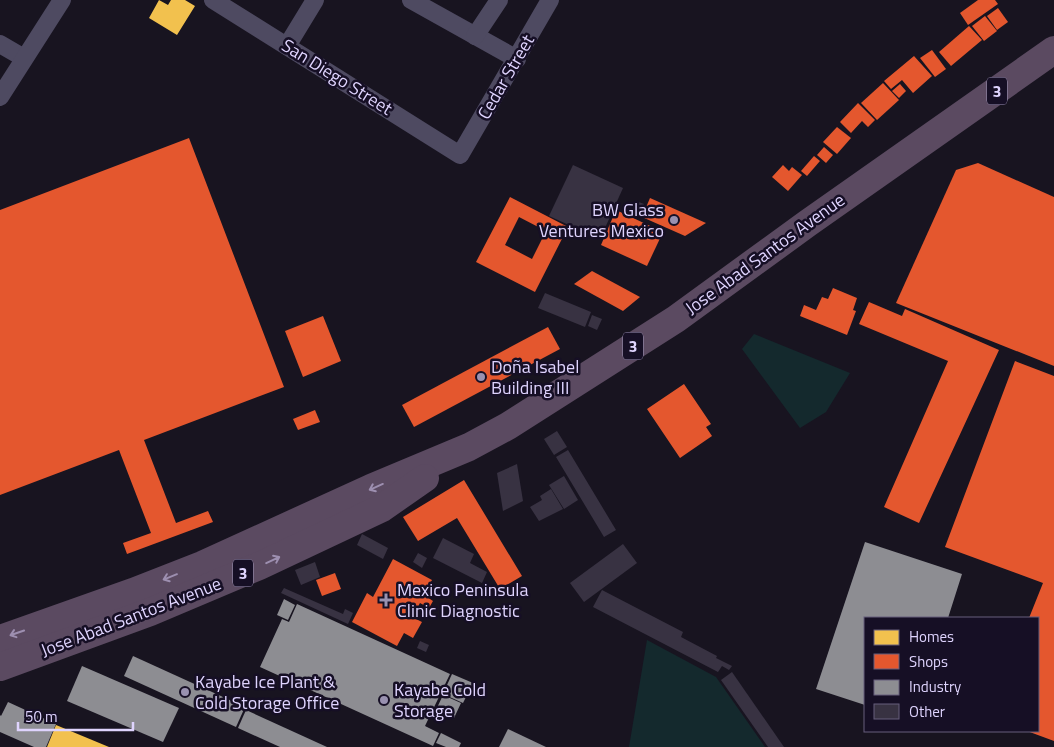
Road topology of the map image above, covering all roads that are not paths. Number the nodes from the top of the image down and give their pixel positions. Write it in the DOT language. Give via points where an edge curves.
graph roads {
  1 [pos="62,0"];
  2 [pos="213,0"];
  3 [pos="315,0"];
  4 [pos="411,0"];
  5 [pos="500,0"];
  6 [pos="550,0"];
  7 [pos="430,4"];
  8 [pos="475,36"];
  9 [pos="0,44"];
  10 [pos="287,46"];
  11 [pos="1054,50"];
  12 [pos="24,58"];
  13 [pos="517,58"];
  14 [pos="0,97"];
  15 [pos="460,155"];
  16 [pos="207,576"];
  17 [pos="0,639"];
  18 [pos="0,667"];
  1 -- 12 [label="street"];
  2 -- 10 [label="street, San Diego Street"];
  3 -- 10 [label="street"];
  4 -- 7 [label="street"];
  5 -- 8 [label="street"];
  6 -- 13 [label="street, Cedar Street"];
  7 -- 8 [label="street"];
  8 -- 13 [label="street"];
  9 -- 12 [label="street"];
  10 -- 15 [label="street, San Diego Street"];
  11 -- 16 [label="highway, Jose Abad Santos Avenue / 3" via="654,334 469,447 382,508 276,559"];
  12 -- 14 [label="street"];
  13 -- 15 [label="street, Cedar Street"];
  16 -- 17 [label="highway, Jose Abad Santos Avenue / 3, one-way" via="133,592"];
  16 -- 18 [label="highway, Jose Abad Santos Avenue / 3" via="150,612"];
}
